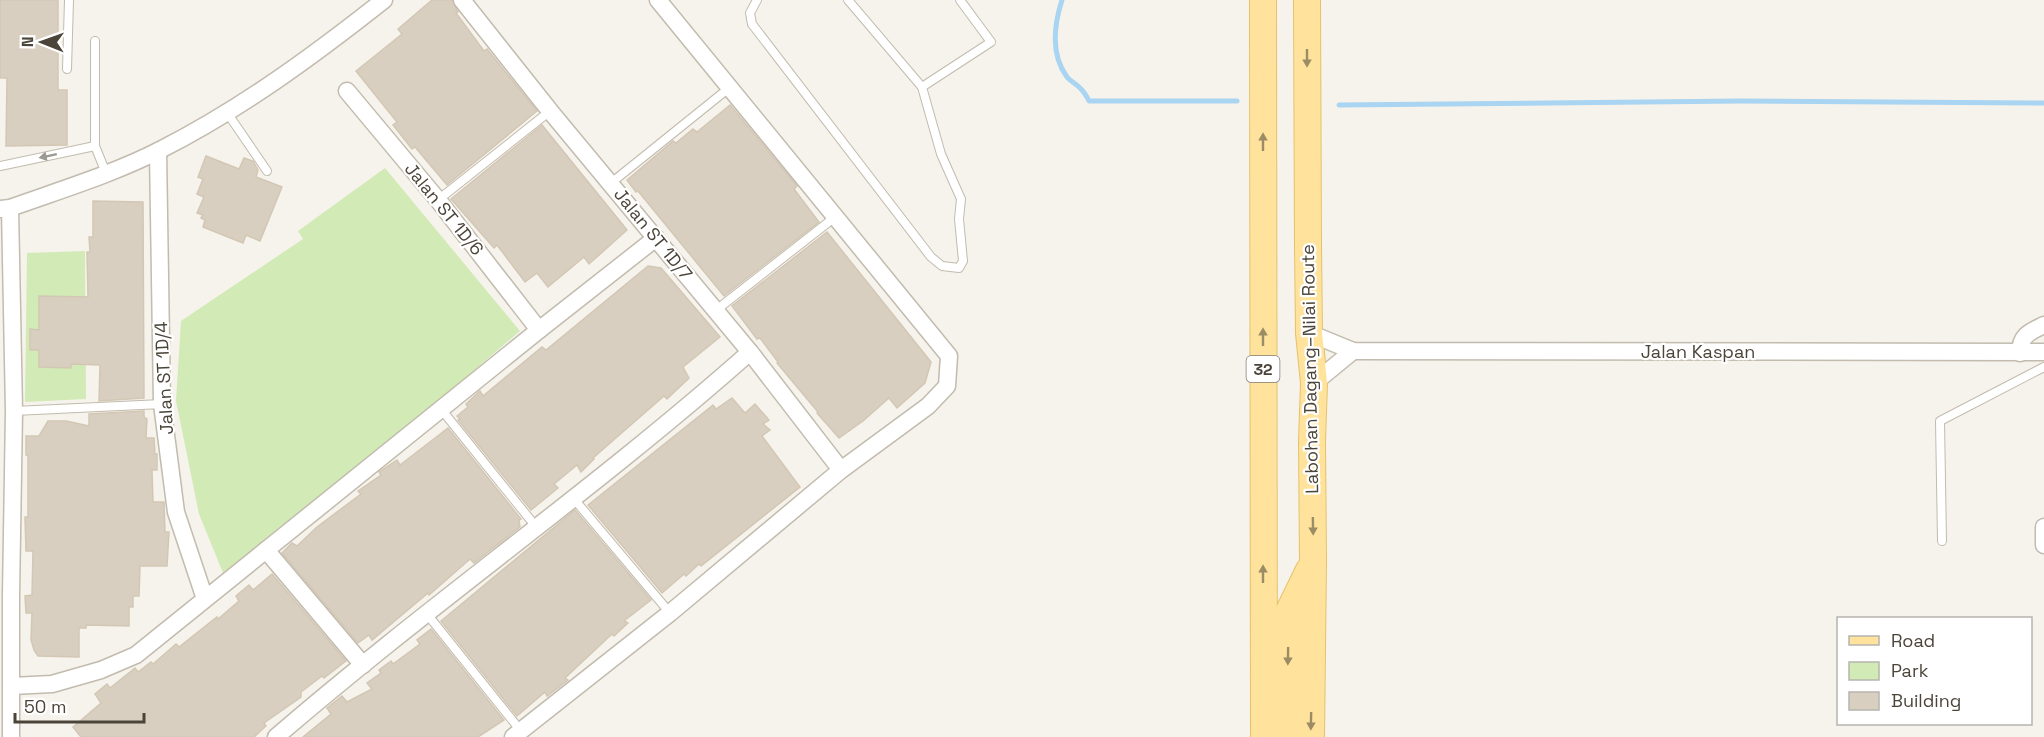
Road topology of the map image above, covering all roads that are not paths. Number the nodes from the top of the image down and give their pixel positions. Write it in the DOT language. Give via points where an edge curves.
graph roads {
  1 [pos="69,0"];
  2 [pos="384,0"];
  3 [pos="462,0"];
  4 [pos="658,0"];
  5 [pos="757,0"];
  6 [pos="848,0"];
  7 [pos="960,0"];
  8 [pos="1263,0"];
  9 [pos="1307,0"];
  10 [pos="95,41"];
  11 [pos="67,69"];
  12 [pos="922,87"];
  13 [pos="729,88"];
  14 [pos="347,91"];
  15 [pos="550,111"];
  16 [pos="228,114"];
  17 [pos="95,146"];
  18 [pos="158,151"];
  19 [pos="0,166"];
  20 [pos="267,171"];
  21 [pos="106,173"];
  22 [pos="611,183"];
  23 [pos="438,200"];
  24 [pos="5,208"];
  25 [pos="835,217"];
  26 [pos="656,238"];
  27 [pos="715,311"];
  28 [pos="2044,325"];
  29 [pos="539,330"];
  30 [pos="1309,333"];
  31 [pos="1353,351"];
  32 [pos="750,352"];
  33 [pos="2044,352"];
  34 [pos="2020,353"];
  35 [pos="2044,367"];
  36 [pos="1314,383"];
  37 [pos="162,404"];
  38 [pos="441,409"];
  39 [pos="12,419"];
  40 [pos="841,470"];
  41 [pos="574,499"];
  42 [pos="2044,527"];
  43 [pos="538,528"];
  44 [pos="1942,541"];
  45 [pos="2044,545"];
  46 [pos="266,550"];
  47 [pos="1313,561"];
  48 [pos="5,595"];
  49 [pos="205,599"];
  50 [pos="1263,610"];
  51 [pos="670,613"];
  52 [pos="427,614"];
  53 [pos="363,665"];
  54 [pos="12,686"];
  55 [pos="517,734"];
  56 [pos="11,737"];
  57 [pos="276,737"];
  58 [pos="1249,737"];
  59 [pos="1264,737"];
  60 [pos="1286,737"];
  61 [pos="1311,737"];
  1 -- 11 [label="lane"];
  2 -- 16 [label="street" via="316,54"];
  3 -- 15 [label="street, Jalan ST 1D/7"];
  4 -- 13 [label="street"];
  5 -- 12 [label="lane" via="750,13 752,24 931,257 942,266 959,268 963,261 961,199 941,154"];
  6 -- 12 [label="lane"];
  7 -- 12 [label="lane" via="991,42"];
  50 -- 8 [label="main road, 32, one-way"];
  9 -- 30 [label="main road, Labohan Dagang–Nilai Route, one-way"];
  10 -- 17 [label="lane"];
  13 -- 22 [label="lane"];
  13 -- 25 [label="street"];
  14 -- 23 [label="street, Jalan ST 1D/6"];
  15 -- 22 [label="street, Jalan ST 1D/7"];
  15 -- 23 [label="lane"];
  16 -- 18 [label="street"];
  16 -- 20 [label="lane"];
  17 -- 19 [label="lane, one-way"];
  17 -- 21 [label="lane"];
  18 -- 21 [label="street"];
  18 -- 37 [label="street, Jalan ST 1D/4"];
  21 -- 24 [label="street"];
  22 -- 26 [label="street, Jalan ST 1D/7"];
  23 -- 29 [label="street, Jalan ST 1D/6"];
  24 -- 39 [label="street"];
  25 -- 27 [label="lane"];
  25 -- 40 [label="street" via="949,356 947,386 928,406"];
  26 -- 27 [label="street, Jalan ST 1D/7"];
  26 -- 29 [label="street"];
  27 -- 32 [label="street, Jalan ST 1D/7"];
  28 -- 34 [label="street" via="2024,335"];
  29 -- 38 [label="street"];
  30 -- 31 [label="street"];
  30 -- 36 [label="main road, Labohan Dagang–Nilai Route"];
  31 -- 34 [label="street, Jalan Kaspan"];
  31 -- 36 [label="street"];
  32 -- 40 [label="street, Jalan ST 1D/7"];
  32 -- 41 [label="street"];
  33 -- 34 [label="street, Jalan Kaspan"];
  35 -- 44 [label="lane" via="1941,421"];
  36 -- 47 [label="main road, Labohan Dagang–Nilai Route, one-way"];
  37 -- 39 [label="lane"];
  37 -- 49 [label="street, Jalan ST 1D/4" via="176,512"];
  38 -- 43 [label="lane"];
  38 -- 46 [label="street"];
  39 -- 48 [label="street"];
  40 -- 51 [label="street"];
  41 -- 43 [label="street"];
  41 -- 51 [label="lane"];
  42 -- 45 [label="street"];
  43 -- 52 [label="street"];
  46 -- 49 [label="street"];
  46 -- 53 [label="street"];
  47 -- 60 [label="main road, one-way" via="1289,611"];
  47 -- 61 [label="main road, Labohan Dagang–Nilai Route, one-way"];
  48 -- 54 [label="street"];
  49 -- 54 [label="street" via="136,655 52,684"];
  50 -- 58 [label="main road" via="1255,710"];
  50 -- 59 [label="main road, 32"];
  51 -- 55 [label="street"];
  52 -- 53 [label="street"];
  52 -- 55 [label="lane"];
  53 -- 57 [label="street"];
  54 -- 56 [label="street"];
}
